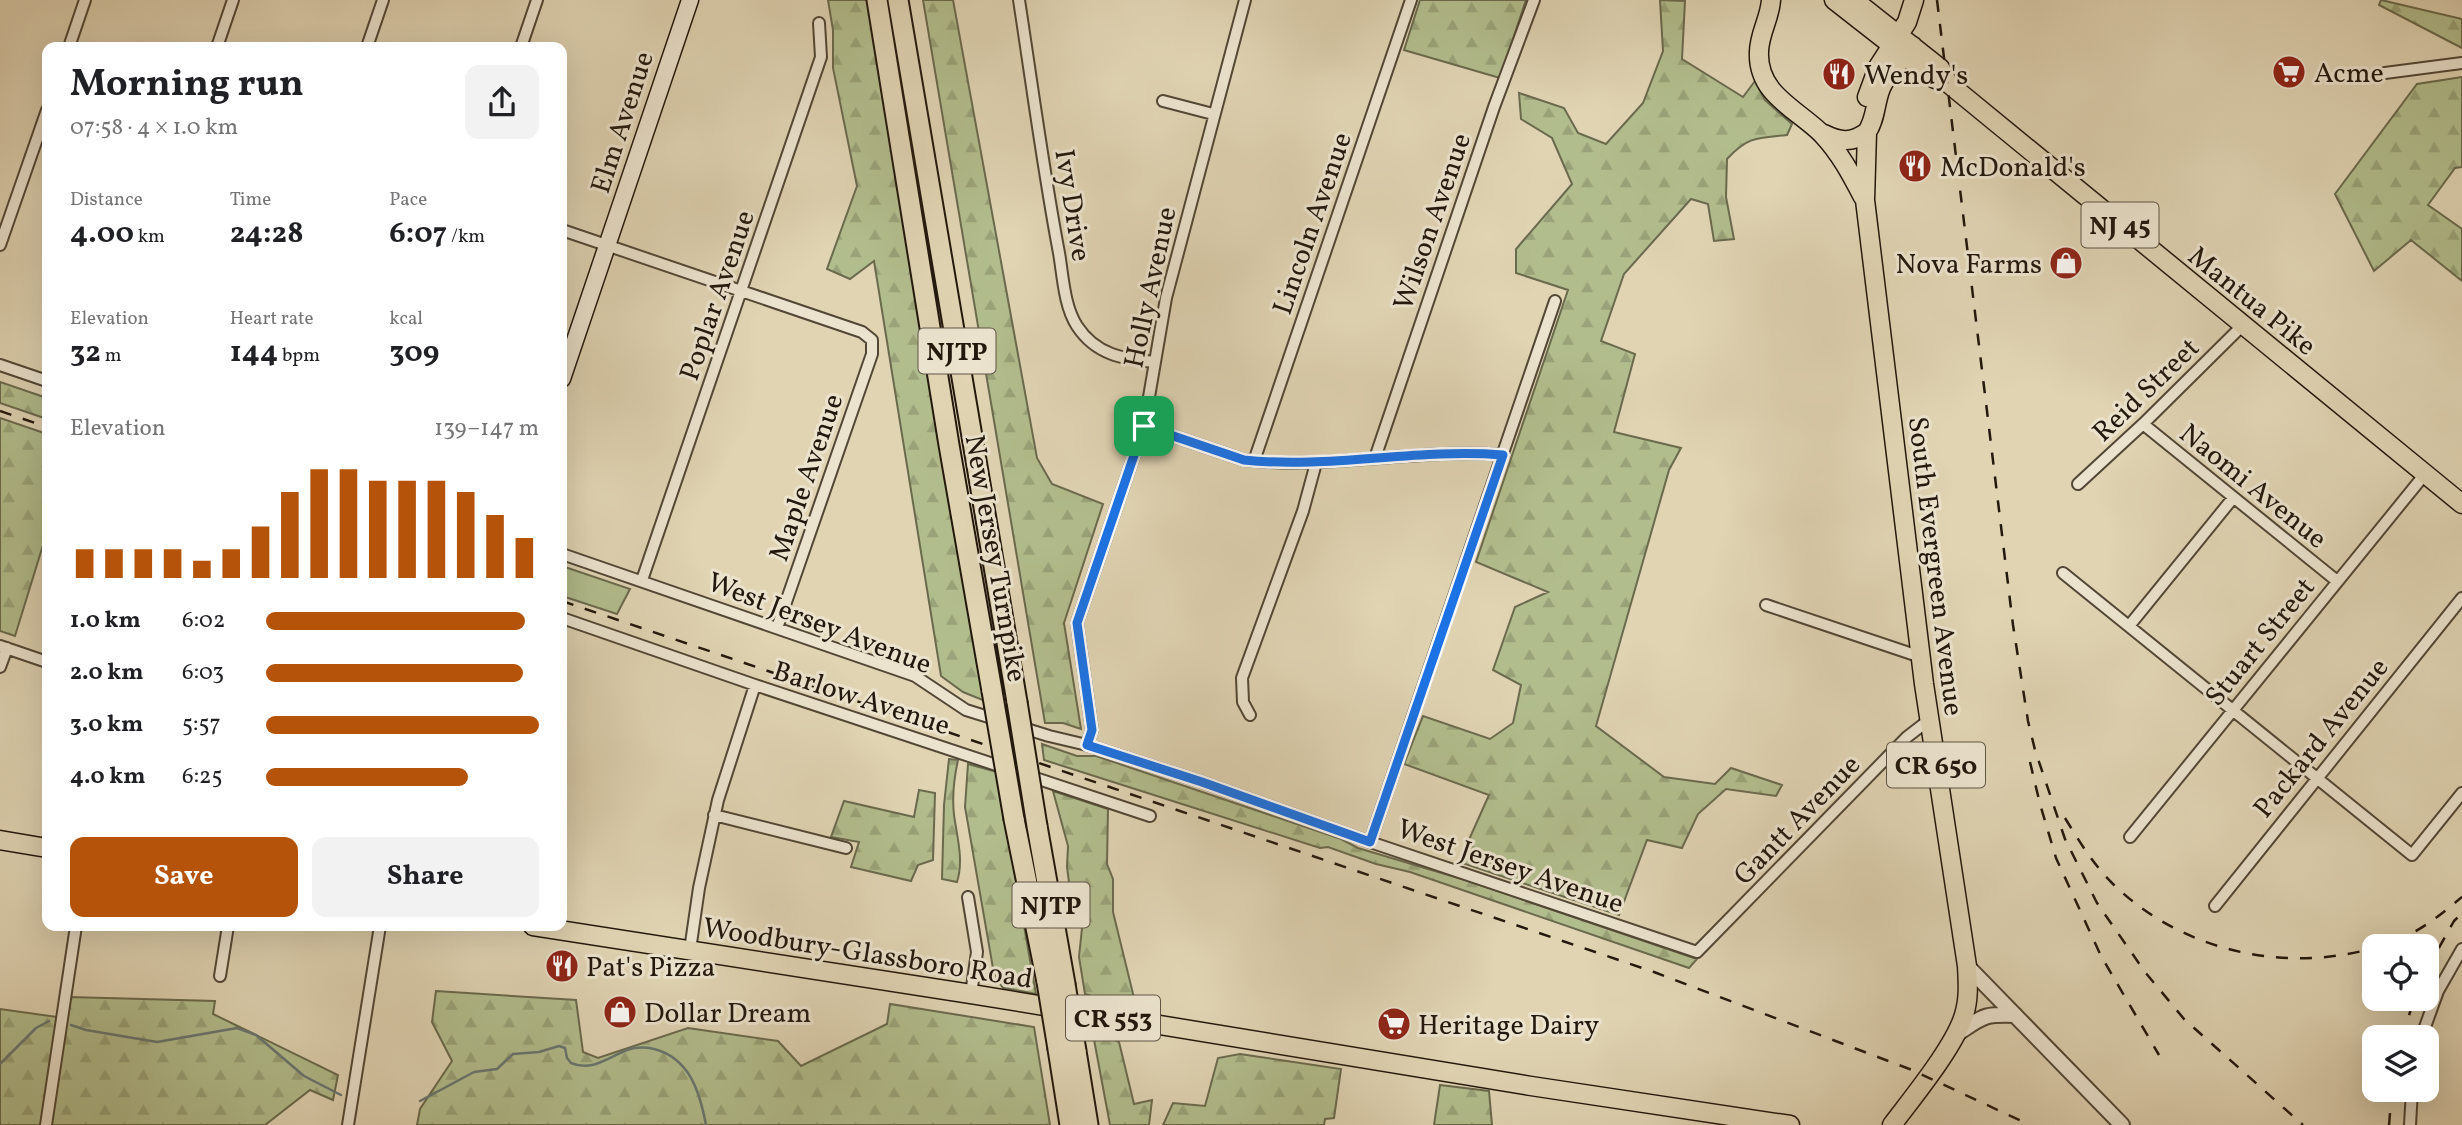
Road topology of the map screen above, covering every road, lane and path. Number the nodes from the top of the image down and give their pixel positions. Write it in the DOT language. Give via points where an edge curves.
graph roads {
  1 [pos="85,0"];
  2 [pos="233,0"];
  3 [pos="383,0"];
  4 [pos="537,0"];
  5 [pos="690,0"];
  6 [pos="877,0"];
  7 [pos="898,0"];
  8 [pos="1020,0"];
  9 [pos="1245,0"];
  10 [pos="1411,0"];
  11 [pos="1534,0"];
  12 [pos="1771,0"];
  13 [pos="1834,0"];
  14 [pos="1854,0"];
  15 [pos="1868,0"];
  16 [pos="1914,0"];
  17 [pos="819,23"];
  18 [pos="71,42"];
  19 [pos="219,42"];
  20 [pos="369,42"];
  21 [pos="523,42"];
  22 [pos="1899,42"];
  23 [pos="2462,63"];
  24 [pos="2385,73"];
  25 [pos="1163,101"];
  26 [pos="1213,114"];
  27 [pos="42,124"];
  28 [pos="1867,132"];
  29 [pos="1821,133"];
  30 [pos="1865,200"];
  31 [pos="567,232"];
  32 [pos="0,245"];
  33 [pos="607,246"];
  34 [pos="741,291"];
  35 [pos="1555,301"];
  36 [pos="2242,326"];
  37 [pos="1155,362"];
  38 [pos="567,364"];
  39 [pos="0,365"];
  40 [pos="42,379"];
  41 [pos="2143,424"];
  42 [pos="1144,426"];
  43 [pos="1503,455"];
  44 [pos="1375,458"];
  45 [pos="1254,461"];
  46 [pos="1316,463"];
  47 [pos="2425,474"];
  48 [pos="2078,484"];
  49 [pos="2233,498"];
  50 [pos="2462,504"];
  51 [pos="567,556"];
  52 [pos="2063,573"];
  53 [pos="642,580"];
  54 [pos="2337,581"];
  55 [pos="2462,598"];
  56 [pos="1766,605"];
  57 [pos="567,620"];
  58 [pos="2129,625"];
  59 [pos="777,628"];
  60 [pos="3,647"];
  61 [pos="1920,657"];
  62 [pos="42,660"];
  63 [pos="0,667"];
  64 [pos="755,685"];
  65 [pos="2232,710"];
  66 [pos="1250,715"];
  67 [pos="1929,719"];
  68 [pos="1087,745"];
  69 [pos="2316,778"];
  70 [pos="2462,793"];
  71 [pos="714,815"];
  72 [pos="1150,816"];
  73 [pos="2130,837"];
  74 [pos="0,840"];
  75 [pos="1370,842"];
  76 [pos="42,847"];
  77 [pos="846,848"];
  78 [pos="968,897"];
  79 [pos="2215,905"];
  80 [pos="75,931"];
  81 [pos="227,931"];
  82 [pos="379,931"];
  83 [pos="566,931"];
  84 [pos="2462,949"];
  85 [pos="690,950"];
  86 [pos="1697,952"];
  87 [pos="1967,967"];
  88 [pos="220,976"];
  89 [pos="1056,983"];
  90 [pos="971,994"];
  91 [pos="2015,1015"];
  92 [pos="2425,1025"];
  93 [pos="1958,1032"];
  94 [pos="1067,1050"];
  95 [pos="2411,1102"];
  96 [pos="1693,1112"];
  97 [pos="1897,1119"];
  98 [pos="46,1125"];
  99 [pos="348,1125"];
  100 [pos="1070,1125"];
  101 [pos="1088,1125"];
  102 [pos="1718,1125"];
  103 [pos="1788,1125"];
  104 [pos="1882,1125"];
  105 [pos="2122,1125"];
  106 [pos="2410,1125"];
  1 -- 18 [label="street"];
  2 -- 19 [label="street"];
  3 -- 20 [label="street"];
  4 -- 21 [label="street"];
  5 -- 33 [label="main road, Elm Avenue"];
  6 -- 89 [label="highway, New Jersey Turnpike / NJTP, bridge" via="1014,819"];
  7 -- 89 [label="highway, New Jersey Turnpike / NJTP, bridge" via="1037,826"];
  8 -- 37 [label="street, Ivy Drive" via="1051,209 1073,318 1098,348 1114,356"];
  9 -- 26 [label="street, Holly Avenue"];
  10 -- 45 [label="street, Lincoln Avenue"];
  11 -- 44 [label="street, Wilson Avenue"];
  12 -- 29 [label="main road" via="1760,38 1762,75 1777,98"];
  13 -- 22 [label="main road, Mantua Pike / NJ 45"];
  14 -- 22 [label="main road, Mantua Pike / NJ 45"];
  15 -- 22 [label="main road"];
  16 -- 22 [label="main road, South Evergreen Avenue"];
  17 -- 34 [label="street, Poplar Avenue" via="821,57"];
  22 -- 28 [label="main road, South Evergreen Avenue / CR 650"];
  22 -- 36 [label="main road, Mantua Pike / NJ 45" via="1935,79 1948,83"];
  23 -- 24 [label="street"];
  25 -- 26 [label="street"];
  26 -- 37 [label="street, Holly Avenue" via="1166,298"];
  27 -- 32 [label="street"];
  28 -- 29 [label="main road" via="1843,141"];
  28 -- 30 [label="main road, South Evergreen Avenue / CR 650"];
  29 -- 30 [label="main road" via="1847,165"];
  30 -- 61 [label="main road, South Evergreen Avenue / CR 650"];
  31 -- 33 [label="street"];
  33 -- 34 [label="street"];
  33 -- 38 [label="main road, Elm Avenue"];
  34 -- 53 [label="street, Poplar Avenue"];
  34 -- 59 [label="street, Maple Avenue" via="862,332 872,340 872,355"];
  35 -- 43 [label="street"];
  36 -- 41 [label="street, Reid Street"];
  36 -- 47 [label="main road, Mantua Pike / NJ 45"];
  37 -- 42 [label="street, Holly Avenue"];
  39 -- 40 [label="street"];
  41 -- 48 [label="street, Reid Street"];
  41 -- 49 [label="street, Naomi Avenue"];
  42 -- 45 [label="street"];
  42 -- 68 [label="street, Holly Avenue" via="1077,623 1092,730"];
  43 -- 44 [label="street"];
  43 -- 75 [label="street"];
  44 -- 46 [label="street"];
  45 -- 46 [label="street"];
  46 -- 66 [label="street" via="1242,678 1243,702"];
  47 -- 50 [label="main road, Mantua Pike / NJ 45"];
  47 -- 54 [label="street, Stuart Street"];
  49 -- 54 [label="street, Naomi Avenue"];
  49 -- 58 [label="street"];
  51 -- 53 [label="street, West Jersey Avenue"];
  52 -- 58 [label="street"];
  53 -- 59 [label="street, West Jersey Avenue"];
  54 -- 65 [label="street, Stuart Street"];
  55 -- 69 [label="street, Packard Avenue"];
  56 -- 61 [label="street"];
  57 -- 64 [label="street, Barlow Avenue"];
  58 -- 65 [label="street"];
  59 -- 68 [label="street, West Jersey Avenue" via="915,676 966,710"];
  60 -- 62 [label="street"];
  60 -- 63 [label="street"];
  61 -- 67 [label="main road, South Evergreen Avenue / CR 650"];
  64 -- 71 [label="street"];
  64 -- 72 [label="street, Barlow Avenue"];
  65 -- 69 [label="street"];
  65 -- 73 [label="street, Stuart Street"];
  67 -- 86 [label="street, Gantt Avenue"];
  67 -- 87 [label="main road, South Evergreen Avenue / CR 650"];
  68 -- 75 [label="street, West Jersey Avenue"];
  69 -- 70 [label="street" via="2412,855"];
  69 -- 79 [label="street, Packard Avenue"];
  71 -- 77 [label="street"];
  71 -- 85 [label="street"];
  74 -- 76 [label="main road"];
  75 -- 86 [label="street, West Jersey Avenue"];
  78 -- 90 [label="street" via="977,952"];
  80 -- 98 [label="street"];
  81 -- 88 [label="street"];
  82 -- 99 [label="street"];
  83 -- 85 [label="main road, Woodbury-Glassboro Road / CR 553"];
  84 -- 92 [label="street"];
  85 -- 90 [label="main road, Woodbury-Glassboro Road / CR 553"];
  87 -- 91 [label="street"];
  87 -- 93 [label="main road, South Evergreen Avenue / CR 650" via="1967,1001"];
  89 -- 94 [label="highway, New Jersey Turnpike / NJTP, bridge"];
  90 -- 96 [label="main road, Woodbury-Glassboro Road / CR 553"];
  91 -- 93 [label="street" via="1990,1014"];
  91 -- 105 [label="street"];
  93 -- 97 [label="main road, South Evergreen Avenue / CR 650"];
  94 -- 100 [label="highway, New Jersey Turnpike / NJTP"];
  94 -- 101 [label="highway, New Jersey Turnpike / NJTP"];
  95 -- 106 [label="street"];
  96 -- 102 [label="main road, Woodbury-Glassboro Road / CR 553"];
  96 -- 103 [label="main road, Woodbury-Glassboro Road / CR 553"];
  97 -- 104 [label="main road, South Evergreen Avenue / CR 650"];
}
